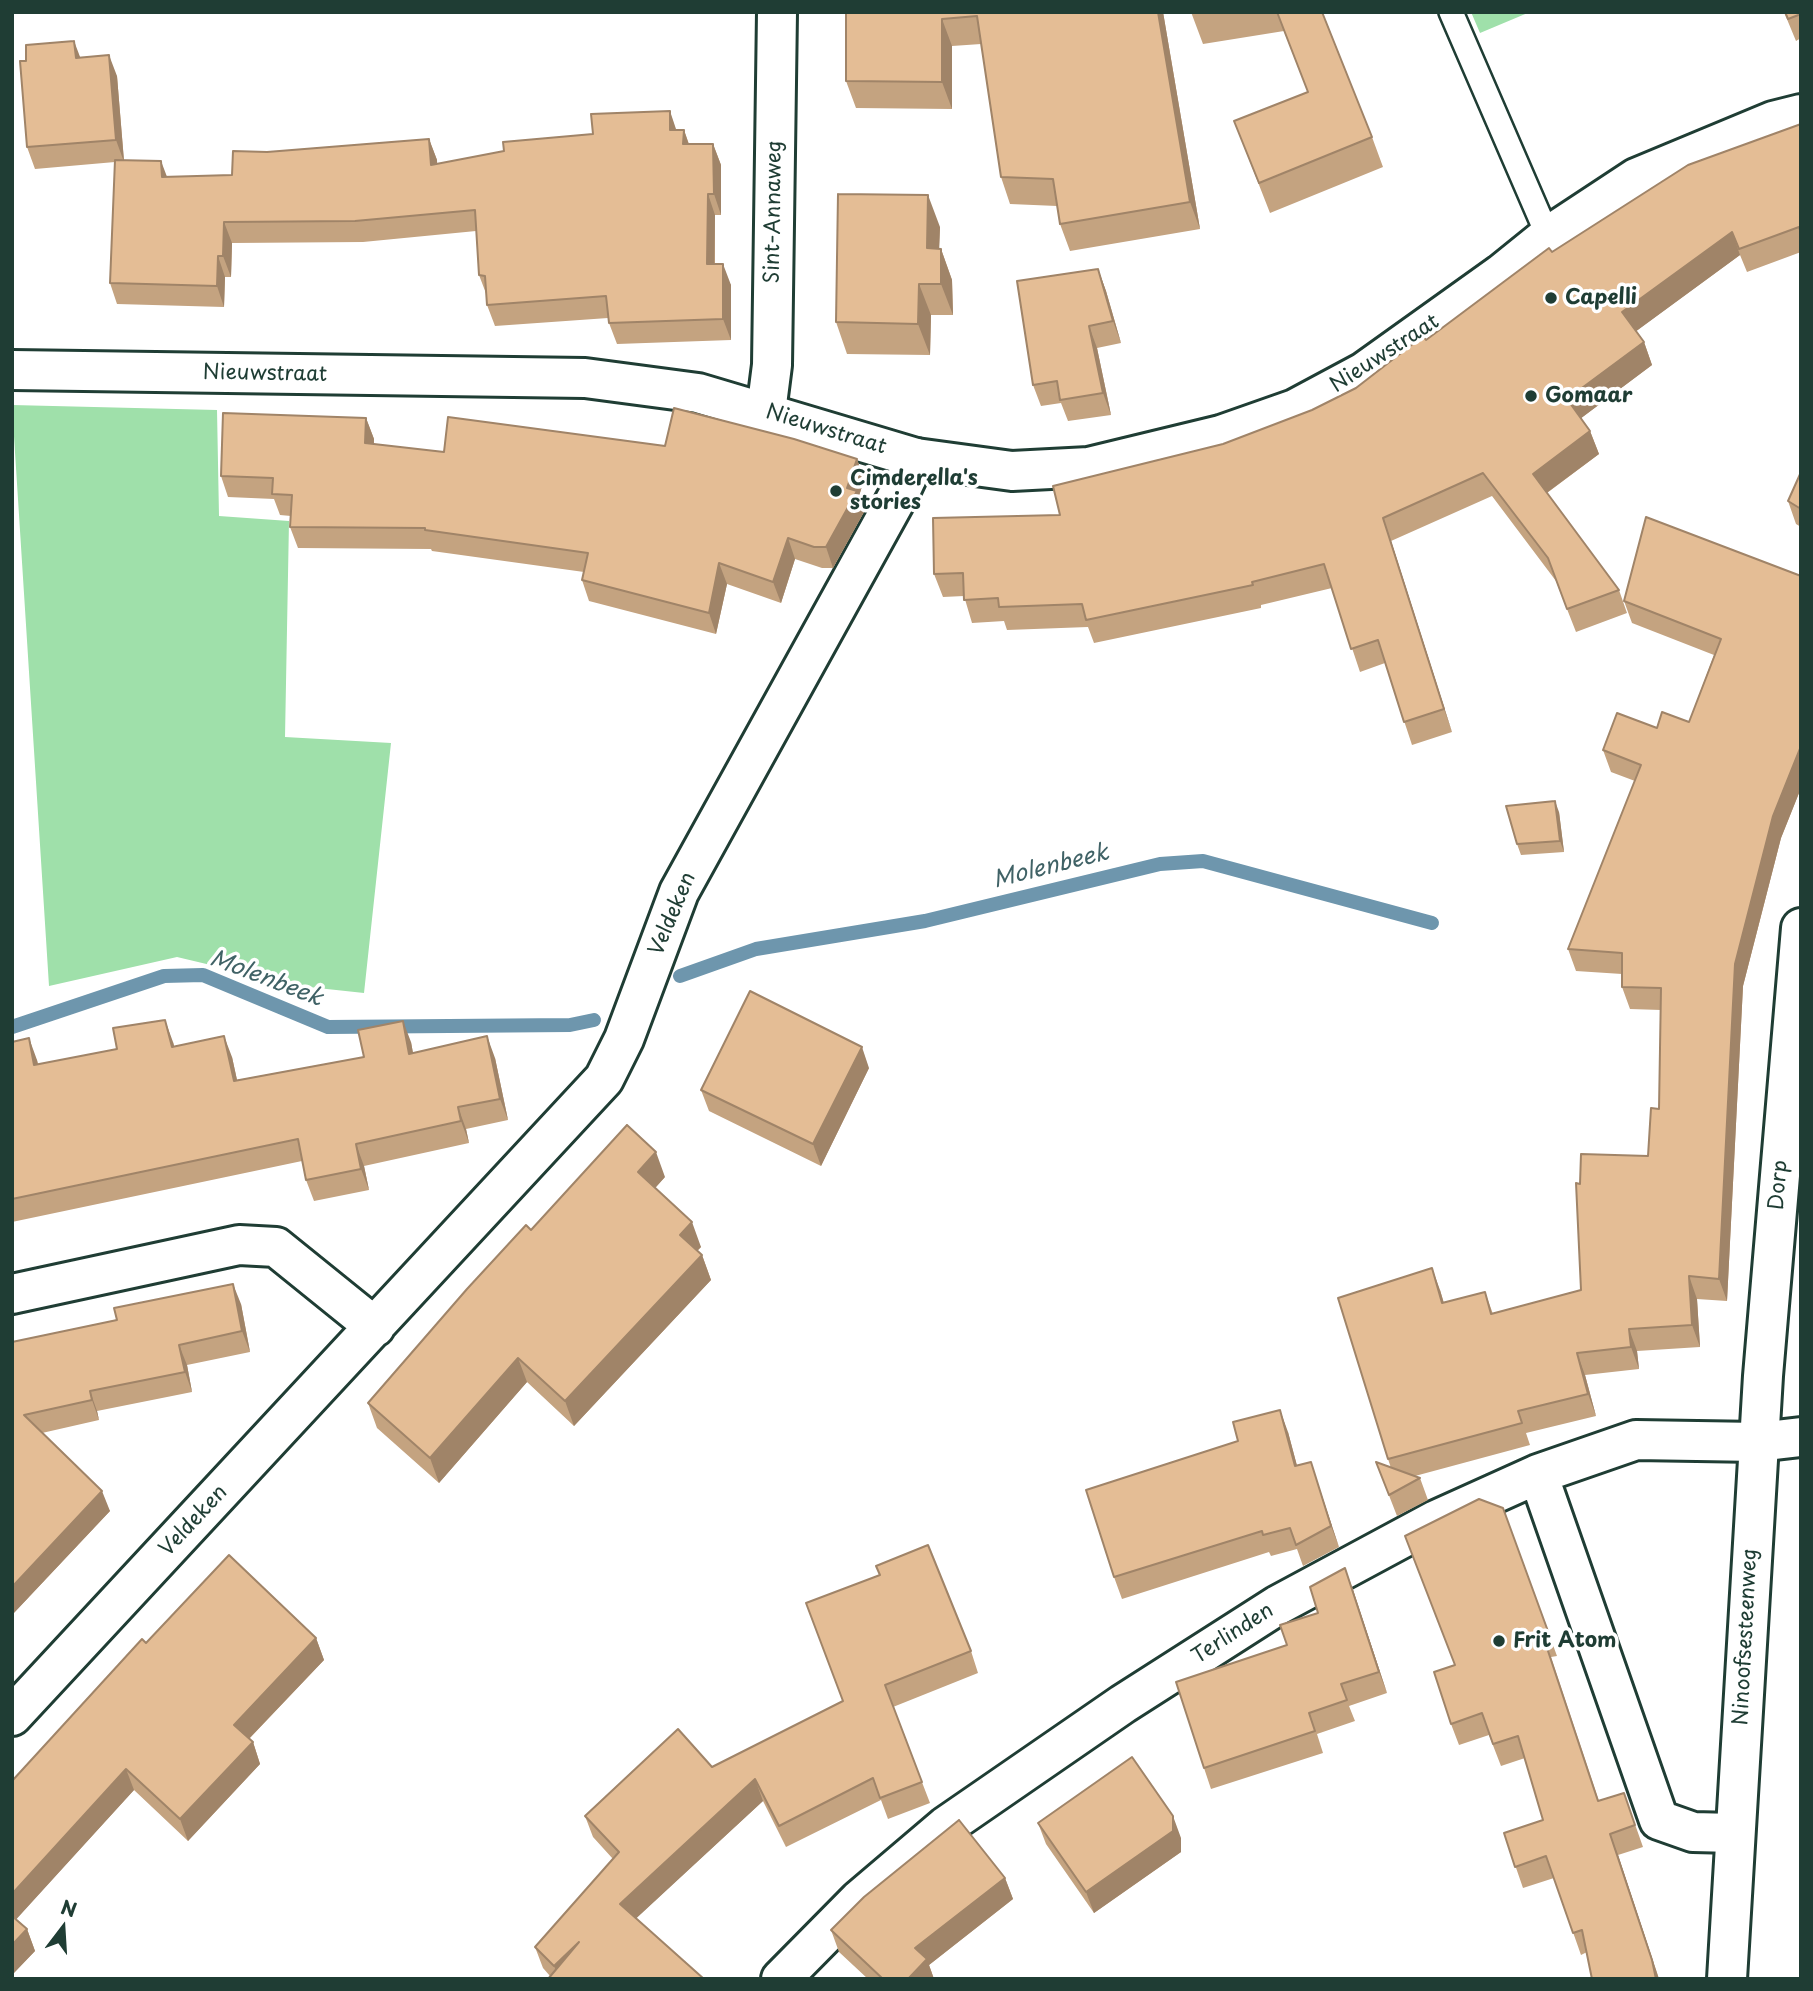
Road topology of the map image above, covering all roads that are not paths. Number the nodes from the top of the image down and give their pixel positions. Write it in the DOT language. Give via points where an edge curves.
graph roads {
  1 [pos="777,12"];
  2 [pos="1451,12"];
  3 [pos="1801,114"];
  4 [pos="1548,236"];
  5 [pos="12,370"];
  6 [pos="766,412"];
  7 [pos="916,458"];
  8 [pos="1801,928"];
  9 [pos="12,1294"];
  10 [pos="375,1327"];
  11 [pos="1801,1437"];
  12 [pos="1758,1442"];
  13 [pos="1538,1474"];
  14 [pos="12,1716"];
  15 [pos="1734,1833"];
  16 [pos="781,1979"];
  17 [pos="1727,1979"];
  1 -- 6 [label="street, Sint-Annaweg" via="772,365"];
  2 -- 4 [label="lane"];
  3 -- 4 [label="street, Nieuwstraat" via="1773,121 1636,178"];
  4 -- 7 [label="street, Nieuwstraat" via="1364,372 1295,409 1245,427 1089,467 1012,471"];
  5 -- 6 [label="street, Nieuwstraat" via="585,378 698,393"];
  6 -- 7 [label="street, Nieuwstraat"];
  7 -- 10 [label="street, Veldeken" via="679,892 624,1039 604,1079"];
  8 -- 12 [label="street, Dorp"];
  9 -- 10 [label="street" via="239,1245 276,1247"];
  10 -- 14 [label="street, Veldeken"];
  11 -- 12 [label="street, Terlinden"];
  12 -- 13 [label="street, Terlinden" via="1636,1440"];
  12 -- 15 [label="street, Ninoofsesteenweg"];
  13 -- 15 [label="street" via="1659,1820 1693,1832"];
  13 -- 16 [label="street, Terlinden" via="1436,1520 1278,1605 1123,1704 918,1849"];
  15 -- 17 [label="street, Ninoofsesteenweg"];
}
